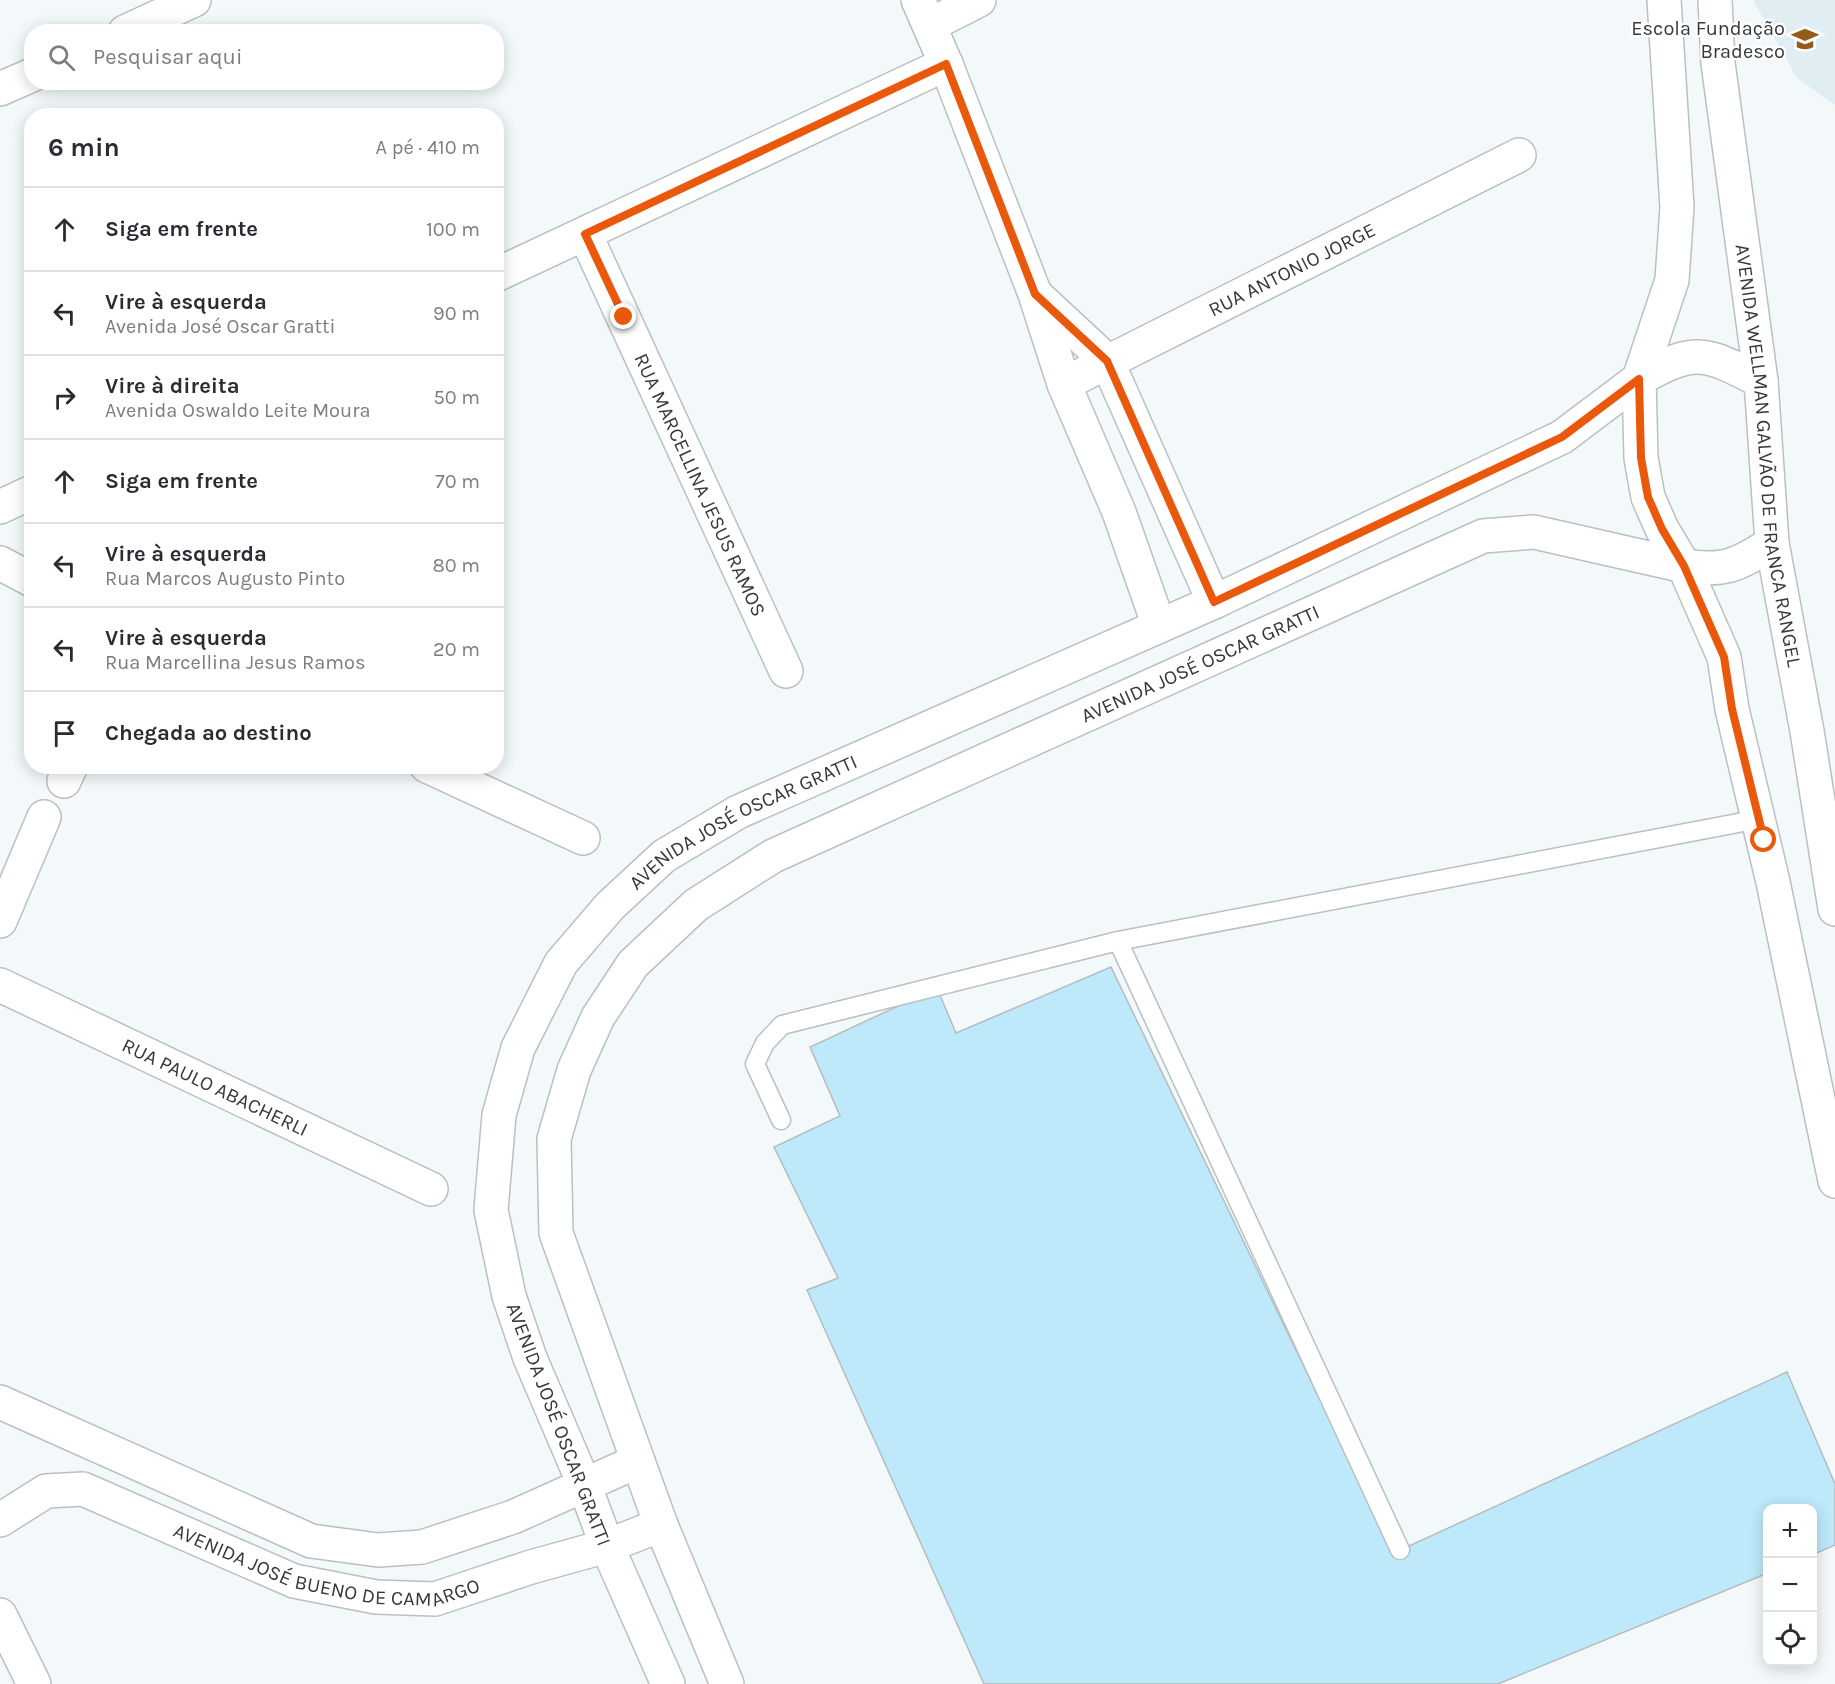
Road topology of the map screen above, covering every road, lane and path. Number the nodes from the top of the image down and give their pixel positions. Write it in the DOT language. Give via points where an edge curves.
graph roads {
  1 [pos="194,0"];
  2 [pos="979,0"];
  3 [pos="1664,0"];
  4 [pos="1715,0"];
  5 [pos="924,13"];
  6 [pos="142,24"];
  7 [pos="946,64"];
  8 [pos="24,78"];
  9 [pos="0,89"];
  10 [pos="1519,155"];
  11 [pos="585,234"];
  12 [pos="504,271"];
  13 [pos="1035,294"];
  14 [pos="1107,361"];
  15 [pos="1639,379"];
  16 [pos="1761,381"];
  17 [pos="1064,384"];
  18 [pos="24,496"];
  19 [pos="0,507"];
  20 [pos="1772,543"];
  21 [pos="0,563"];
  22 [pos="1684,566"];
  23 [pos="24,576"];
  24 [pos="1214,602"];
  25 [pos="1159,626"];
  26 [pos="786,671"];
  27 [pos="445,774"];
  28 [pos="44,817"];
  29 [pos="1759,819"];
  30 [pos="583,838"];
  31 [pos="1835,909"];
  32 [pos="0,921"];
  33 [pos="1118,941"];
  34 [pos="0,985"];
  35 [pos="781,1120"];
  36 [pos="1835,1181"];
  37 [pos="431,1189"];
  38 [pos="0,1402"];
  39 [pos="638,1461"];
  40 [pos="584,1484"];
  41 [pos="0,1520"];
  42 [pos="661,1525"];
  43 [pos="607,1546"];
  44 [pos="1400,1550"];
  45 [pos="0,1615"];
  46 [pos="34,1684"];
  47 [pos="668,1684"];
  48 [pos="727,1684"];
  1 -- 6 [label="street"];
  2 -- 5 [label="street"];
  3 -- 15 [label="street" via="1677,207 1672,280"];
  4 -- 16 [label="street, AVENIDA WELLMAN GALVÃO DE FRANCA RANGEL" via="1718,63"];
  5 -- 7 [label="street"];
  7 -- 11 [label="street"];
  7 -- 13 [label="street"];
  8 -- 9 [label="street"];
  10 -- 14 [label="street, RUA ANTONIO JORGE"];
  11 -- 12 [label="street"];
  11 -- 26 [label="street, RUA MARCELLINA JESUS RAMOS"];
  13 -- 14 [label="street"];
  13 -- 17 [label="street"];
  14 -- 17 [label="street, RUA ANTONIO JORGE"];
  14 -- 24 [label="street"];
  15 -- 16 [label="street, AVENIDA JOSÉ OSCAR GRATTI" via="1670,362 1705,356"];
  15 -- 22 [label="street" via="1641,458 1648,497"];
  15 -- 24 [label="street, AVENIDA JOSÉ OSCAR GRATTI" via="1562,437"];
  16 -- 20 [label="street, AVENIDA WELLMAN GALVÃO DE FRANCA RANGEL"];
  17 -- 25 [label="street" via="1119,512"];
  18 -- 19 [label="street"];
  20 -- 22 [label="street, AVENIDA JOSÉ OSCAR GRATTI" via="1731,567 1711,570"];
  20 -- 31 [label="street, AVENIDA WELLMAN GALVÃO DE FRANCA RANGEL"];
  21 -- 23 [label="street"];
  22 -- 29 [label="street" via="1724,657 1732,709"];
  22 -- 39 [label="street, AVENIDA JOSÉ OSCAR GRATTI" via="1534,532 1483,536 773,856 696,905 633,964 598,1017 574,1070 554,1139 556,1233"];
  24 -- 25 [label="street, AVENIDA JOSÉ OSCAR GRATTI"];
  25 -- 40 [label="street, AVENIDA JOSÉ OSCAR GRATTI" via="738,812 664,856 610,906 561,963 518,1048 505,1092 499,1114 491,1210 509,1296"];
  27 -- 30 [label="street"];
  28 -- 32 [label="street"];
  29 -- 33 [label="lane"];
  29 -- 36 [label="street"];
  33 -- 35 [label="lane" via="782,1025 765,1043 755,1064"];
  33 -- 44 [label="lane"];
  34 -- 37 [label="street, RUA PAULO ABACHERLI"];
  38 -- 40 [label="street, AVENIDA JOSÉ BUENO DE CAMARGO" via="311,1541 378,1550 422,1546 513,1517"];
  39 -- 40 [label="street, AVENIDA JOSÉ BUENO DE CAMARGO"];
  39 -- 42 [label="street, AVENIDA JOSÉ OSCAR GRATTI"];
  40 -- 43 [label="street, AVENIDA JOSÉ OSCAR GRATTI"];
  41 -- 43 [label="street, AVENIDA JOSÉ BUENO DE CAMARGO" via="46,1491 83,1489 294,1581 376,1597 435,1599"];
  42 -- 43 [label="street, AVENIDA JOSÉ BUENO DE CAMARGO"];
  42 -- 48 [label="street, AVENIDA JOSÉ OSCAR GRATTI"];
  43 -- 47 [label="street, AVENIDA JOSÉ OSCAR GRATTI"];
  45 -- 46 [label="street"];
}
